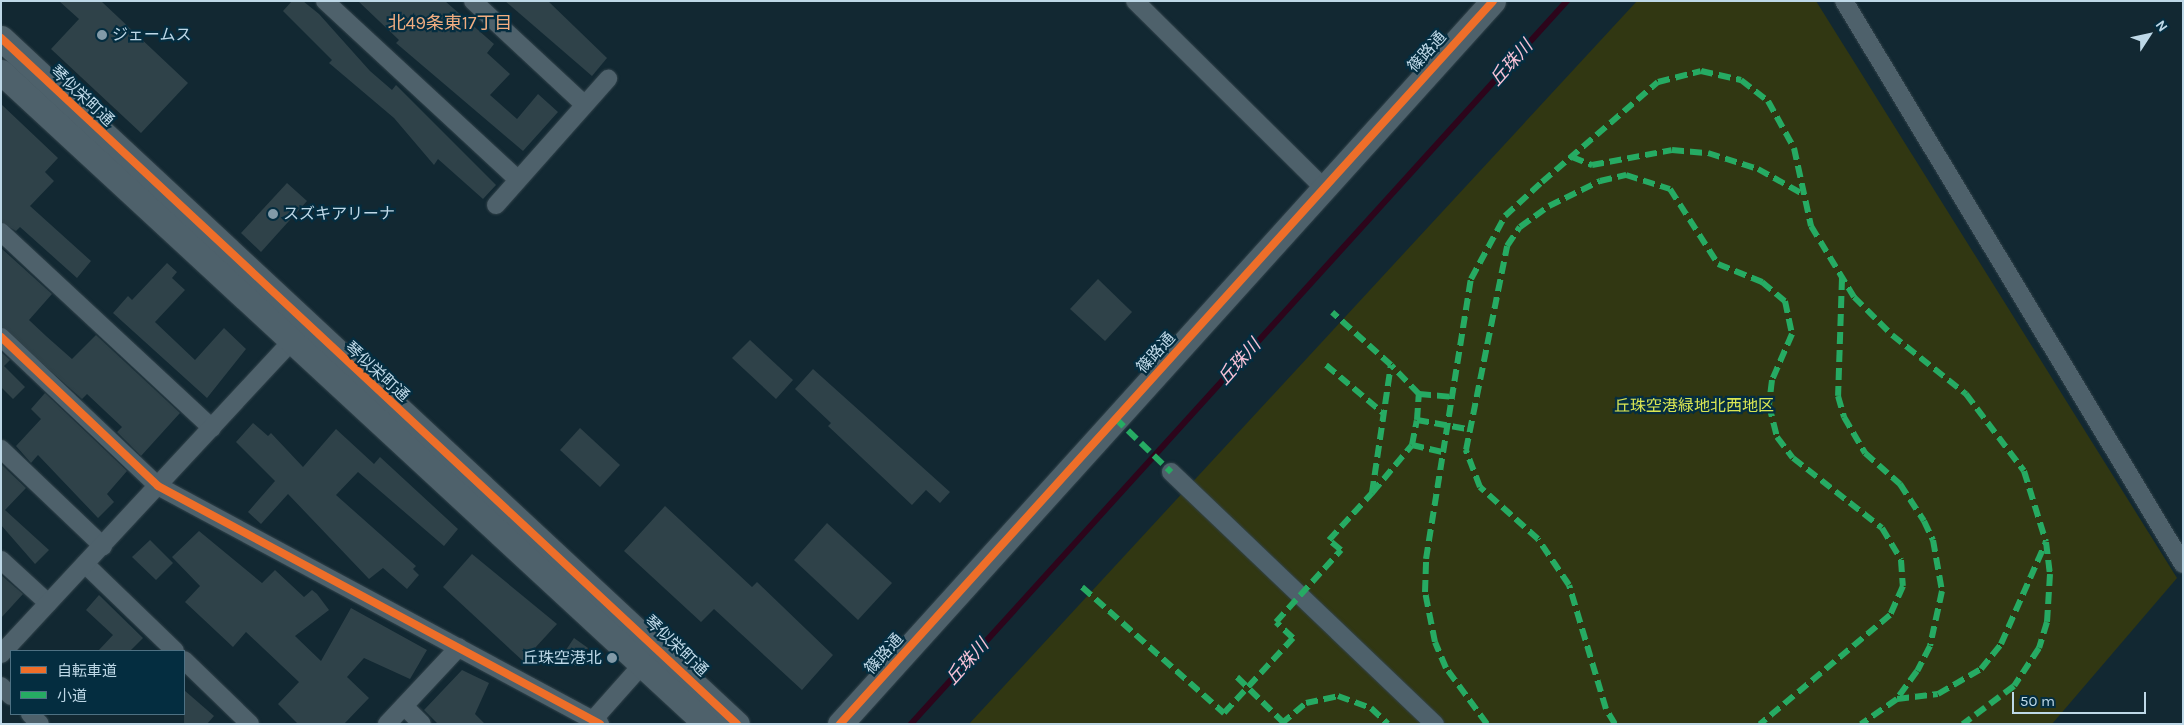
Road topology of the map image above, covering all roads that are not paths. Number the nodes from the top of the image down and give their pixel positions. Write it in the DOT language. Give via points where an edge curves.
graph roads {
  1 [pos="325,1"];
  2 [pos="473,1"];
  3 [pos="1135,1"];
  4 [pos="1493,1"];
  5 [pos="1844,1"];
  6 [pos="1,38"];
  7 [pos="1,72"];
  8 [pos="608,79"];
  9 [pos="584,104"];
  10 [pos="518,180"];
  11 [pos="1323,187"];
  12 [pos="496,205"];
  13 [pos="1,232"];
  14 [pos="298,334"];
  15 [pos="1,337"];
  16 [pos="212,428"];
  17 [pos="1,449"];
  18 [pos="1171,472"];
  19 [pos="158,486"];
  20 [pos="103,546"];
  21 [pos="1,560"];
  22 [pos="85,564"];
  23 [pos="2183,564"];
  24 [pos="48,604"];
  25 [pos="459,648"];
  26 [pos="174,650"];
  27 [pos="1,654"];
  28 [pos="650,656"];
  29 [pos="185,661"];
  30 [pos="1,686"];
  31 [pos="10,695"];
  32 [pos="404,706"];
  33 [pos="31,715"];
  34 [pos="596,722"];
  35 [pos="40,724"];
  36 [pos="250,724"];
  37 [pos="388,724"];
  38 [pos="422,724"];
  39 [pos="706,724"];
  40 [pos="737,724"];
  41 [pos="840,724"];
  42 [pos="1435,724"];
  1 -- 10 [label="street"];
  2 -- 9 [label="street"];
  3 -- 11 [label="street"];
  4 -- 11 [label="street, 篠路通"];
  5 -- 23 [label="street"];
  6 -- 14 [label="street, 琴似栄町通"];
  7 -- 14 [label="street, 琴似栄町通"];
  8 -- 9 [label="street"];
  9 -- 10 [label="street"];
  10 -- 12 [label="street"];
  11 -- 41 [label="street, 篠路通"];
  13 -- 16 [label="street"];
  14 -- 16 [label="street"];
  14 -- 28 [label="street, 琴似栄町通"];
  15 -- 19 [label="street"];
  16 -- 19 [label="street"];
  17 -- 20 [label="street"];
  18 -- 42 [label="street"];
  19 -- 20 [label="street"];
  19 -- 25 [label="street"];
  20 -- 22 [label="street"];
  21 -- 24 [label="street"];
  22 -- 24 [label="street"];
  22 -- 26 [label="street"];
  24 -- 27 [label="street"];
  25 -- 32 [label="street"];
  25 -- 34 [label="street"];
  28 -- 34 [label="street"];
  28 -- 39 [label="street, 琴似栄町通"];
  28 -- 40 [label="street, 琴似栄町通"];
  29 -- 36 [label="street"];
  30 -- 31 [label="street"];
  32 -- 37 [label="street"];
  32 -- 38 [label="street"];
  33 -- 35 [label="street"];
}
